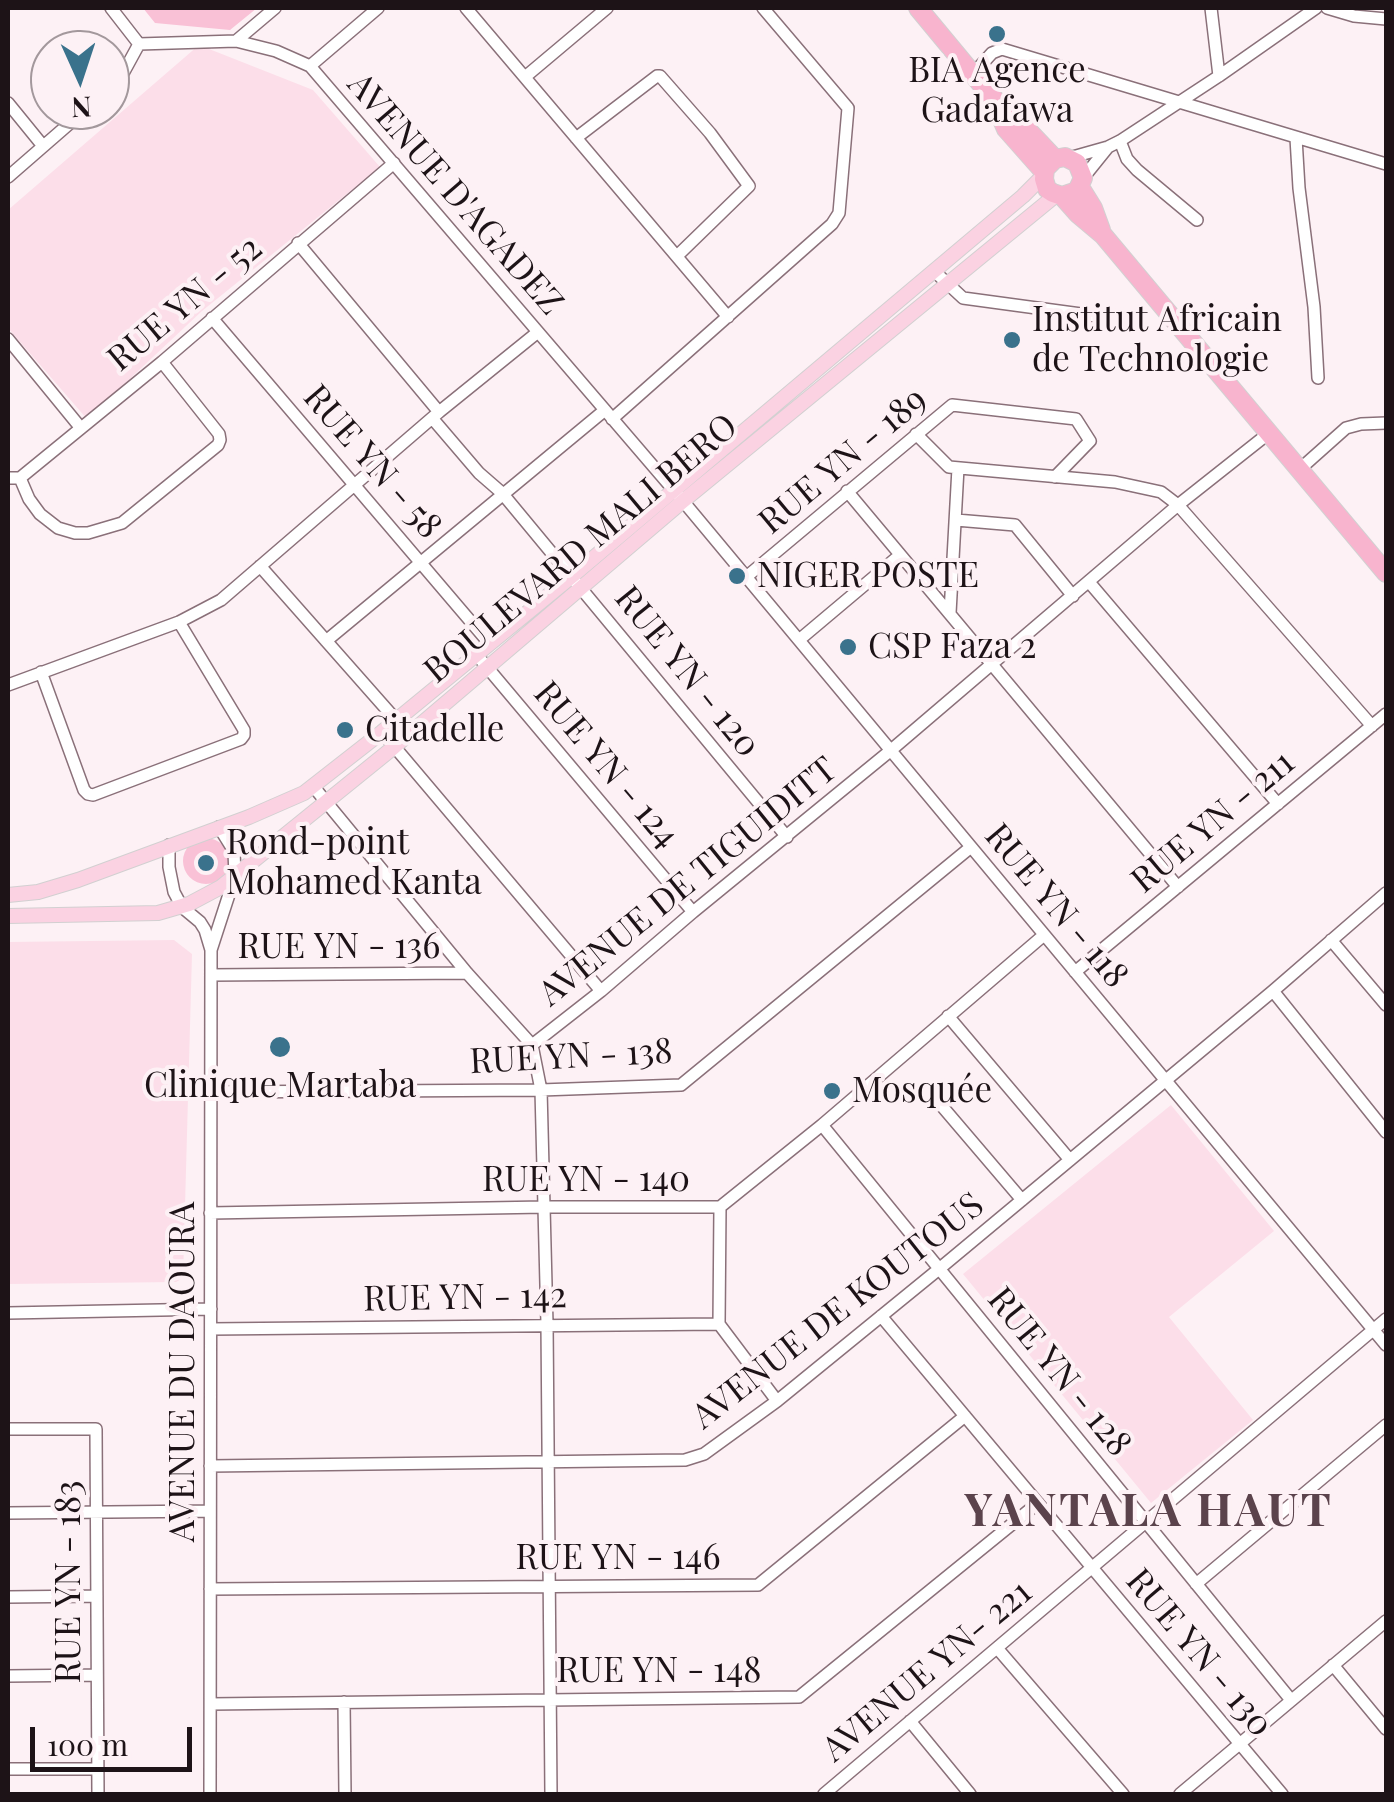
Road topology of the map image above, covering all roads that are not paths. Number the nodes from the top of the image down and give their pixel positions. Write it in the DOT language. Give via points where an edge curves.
graph roads {
  1 [pos="111,8"];
  2 [pos="275,8"];
  3 [pos="378,8"];
  4 [pos="466,8"];
  5 [pos="608,8"];
  6 [pos="763,8"];
  7 [pos="1211,8"];
  8 [pos="1316,8"];
  9 [pos="1327,8"];
  10 [pos="927,11"];
  11 [pos="1386,19"];
  12 [pos="236,41"];
  13 [pos="140,44"];
  14 [pos="130,61"];
  15 [pos="310,66"];
  16 [pos="974,74"];
  17 [pos="1219,76"];
  18 [pos="525,78"];
  19 [pos="1179,102"];
  20 [pos="8,103"];
  21 [pos="62,130"];
  22 [pos="576,138"];
  23 [pos="1296,138"];
  24 [pos="1114,144"];
  25 [pos="43,146"];
  26 [pos="394,163"];
  27 [pos="1386,164"];
  28 [pos="1053,166"];
  29 [pos="8,178"];
  30 [pos="1081,182"];
  31 [pos="1059,196"];
  32 [pos="1196,220"];
  33 [pos="1104,235"];
  34 [pos="298,243"];
  35 [pos="676,256"];
  36 [pos="934,271"];
  37 [pos="946,284"];
  38 [pos="728,317"];
  39 [pos="1103,317"];
  40 [pos="212,318"];
  41 [pos="538,332"];
  42 [pos="8,339"];
  43 [pos="162,362"];
  44 [pos="1318,378"];
  45 [pos="435,415"];
  46 [pos="608,415"];
  47 [pos="1386,423"];
  48 [pos="80,427"];
  49 [pos="1269,432"];
  50 [pos="916,434"];
  51 [pos="958,468"];
  52 [pos="1300,469"];
  53 [pos="14,478"];
  54 [pos="1054,478"];
  55 [pos="355,485"];
  56 [pos="847,492"];
  57 [pos="502,493"];
  58 [pos="678,496"];
  59 [pos="1178,505"];
  60 [pos="956,520"];
  61 [pos="900,555"];
  62 [pos="421,562"];
  63 [pos="260,566"];
  64 [pos="1385,570"];
  65 [pos="746,578"];
  66 [pos="577,582"];
  67 [pos="1088,582"];
  68 [pos="1072,596"];
  69 [pos="950,613"];
  70 [pos="180,622"];
  71 [pos="799,640"];
  72 [pos="326,641"];
  73 [pos="490,642"];
  74 [pos="476,654"];
  75 [pos="992,664"];
  76 [pos="488,667"];
  77 [pos="41,672"];
  78 [pos="8,685"];
  79 [pos="1386,714"];
  80 [pos="396,720"];
  81 [pos="1372,726"];
  82 [pos="382,732"];
  83 [pos="394,747"];
  84 [pos="890,751"];
  85 [pos="313,786"];
  86 [pos="326,803"];
  87 [pos="1278,804"];
  88 [pos="219,827"];
  89 [pos="787,836"];
  90 [pos="170,846"];
  91 [pos="972,848"];
  92 [pos="236,876"];
  93 [pos="1178,886"];
  94 [pos="1386,893"];
  95 [pos="8,895"];
  96 [pos="182,907"];
  97 [pos="693,912"];
  98 [pos="8,916"];
  99 [pos="1044,934"];
  100 [pos="1332,940"];
  101 [pos="211,950"];
  102 [pos="1075,972"];
  103 [pos="467,974"];
  104 [pos="211,975"];
  105 [pos="601,991"];
  106 [pos="1273,991"];
  107 [pos="1386,1005"];
  108 [pos="948,1016"];
  109 [pos="532,1045"];
  110 [pos="1166,1080"];
  111 [pos="541,1090"];
  112 [pos="210,1092"];
  113 [pos="935,1098"];
  114 [pos="822,1125"];
  115 [pos="1386,1132"];
  116 [pos="1070,1160"];
  117 [pos="1022,1200"];
  118 [pos="544,1207"];
  119 [pos="720,1207"];
  120 [pos="210,1213"];
  121 [pos="940,1269"];
  122 [pos="211,1309"];
  123 [pos="8,1312"];
  124 [pos="881,1316"];
  125 [pos="1386,1320"];
  126 [pos="547,1324"];
  127 [pos="720,1324"];
  128 [pos="211,1329"];
  129 [pos="1374,1330"];
  130 [pos="1386,1344"];
  131 [pos="777,1400"];
  132 [pos="965,1416"];
  133 [pos="1386,1425"];
  134 [pos="8,1429"];
  135 [pos="549,1462"];
  136 [pos="210,1466"];
  137 [pos="1038,1503"];
  138 [pos="210,1511"];
  139 [pos="96,1512"];
  140 [pos="8,1513"];
  141 [pos="1146,1522"];
  142 [pos="1092,1568"];
  143 [pos="1196,1584"];
  144 [pos="549,1585"];
  145 [pos="210,1589"];
  146 [pos="97,1596"];
  147 [pos="8,1597"];
  148 [pos="1386,1621"];
  149 [pos="997,1648"];
  150 [pos="1334,1665"];
  151 [pos="97,1675"];
  152 [pos="8,1676"];
  153 [pos="550,1699"];
  154 [pos="1291,1700"];
  155 [pos="344,1702"];
  156 [pos="211,1704"];
  157 [pos="910,1721"];
  158 [pos="1386,1729"];
  159 [pos="1240,1745"];
  160 [pos="98,1768"];
  161 [pos="8,1770"];
  162 [pos="98,1794"];
  163 [pos="210,1794"];
  164 [pos="345,1794"];
  165 [pos="551,1794"];
  166 [pos="824,1794"];
  167 [pos="970,1794"];
  168 [pos="1123,1794"];
  169 [pos="1180,1794"];
  170 [pos="1282,1794"];
  1 -- 13 [label="street"];
  2 -- 12 [label="street"];
  3 -- 15 [label="street"];
  4 -- 18 [label="street"];
  5 -- 18 [label="street"];
  6 -- 38 [label="street" via="848,108 839,213"];
  7 -- 17 [label="street"];
  8 -- 17 [label="street"];
  9 -- 11 [label="street"];
  10 -- 16 [label="highway"];
  12 -- 13 [label="street, AVENUE D'AGADEZ"];
  12 -- 15 [label="street, AVENUE D'AGADEZ"];
  13 -- 14 [label="street"];
  15 -- 26 [label="street, AVENUE D'AGADEZ"];
  16 -- 19 [label="street" via="1002,48"];
  16 -- 28 [label="highway"];
  17 -- 19 [label="street"];
  18 -- 22 [label="street"];
  19 -- 23 [label="street"];
  19 -- 24 [label="street"];
  20 -- 25 [label="street"];
  21 -- 25 [label="street"];
  22 -- 35 [label="street"];
  22 -- 35 [label="street" via="657,76 710,133 750,186"];
  23 -- 27 [label="street"];
  23 -- 44 [label="street"];
  24 -- 28 [label="street"];
  24 -- 30 [label="street"];
  24 -- 32 [label="street"];
  25 -- 29 [label="street"];
  26 -- 34 [label="street, RUE YN - 52"];
  26 -- 41 [label="street, AVENUE D'AGADEZ"];
  28 -- 30 [label="highway" via="1079,166"];
  28 -- 31 [label="highway" via="1048,188"];
  28 -- 36 [label="main road, BOULEVARD MALI BERO"];
  30 -- 31 [label="highway" via="1072,194"];
  30 -- 33 [label="highway"];
  31 -- 33 [label="highway"];
  31 -- 37 [label="main road, BOULEVARD MALI BERO"];
  33 -- 49 [label="highway"];
  34 -- 40 [label="street, RUE YN - 52"];
  34 -- 45 [label="street, RUE YN - 120"];
  35 -- 38 [label="street"];
  36 -- 37 [label="street"];
  36 -- 58 [label="main road, BOULEVARD MALI BERO"];
  37 -- 39 [label="street" via="963,298"];
  37 -- 58 [label="main road, BOULEVARD MALI BERO"];
  38 -- 46 [label="street"];
  40 -- 43 [label="street, RUE YN - 52"];
  40 -- 55 [label="street, RUE YN - 58"];
  41 -- 45 [label="street"];
  41 -- 46 [label="street, AVENUE D'AGADEZ"];
  42 -- 48 [label="street"];
  43 -- 48 [label="street, RUE YN - 52"];
  43 -- 53 [label="street" via="220,440 122,523 88,533 58,528"];
  45 -- 55 [label="street"];
  45 -- 57 [label="street, RUE YN - 120"];
  46 -- 57 [label="street"];
  46 -- 58 [label="street, AVENUE D'AGADEZ"];
  47 -- 52 [label="street" via="1346,428"];
  48 -- 53 [label="street, RUE YN - 52"];
  49 -- 52 [label="highway"];
  49 -- 59 [label="street, AVENUE DE TIGUIDITT"];
  50 -- 51 [label="street" via="947,466"];
  50 -- 54 [label="street, RUE YN - 189" via="954,405 1076,418 1090,441"];
  50 -- 56 [label="street, RUE YN - 189"];
  51 -- 54 [label="street"];
  51 -- 60 [label="street"];
  52 -- 64 [label="highway"];
  54 -- 59 [label="street" via="1129,484 1161,492"];
  55 -- 62 [label="street, RUE YN - 58"];
  55 -- 63 [label="street"];
  56 -- 61 [label="street"];
  56 -- 65 [label="street, RUE YN - 189"];
  57 -- 62 [label="street"];
  57 -- 66 [label="street, RUE YN - 120"];
  58 -- 65 [label="street, RUE YN - 118"];
  58 -- 66 [label="main road, BOULEVARD MALI BERO"];
  59 -- 67 [label="street, AVENUE DE TIGUIDITT"];
  59 -- 81 [label="street"];
  60 -- 68 [label="street" via="1014,525"];
  60 -- 69 [label="street"];
  61 -- 69 [label="street"];
  61 -- 71 [label="street"];
  62 -- 72 [label="street"];
  62 -- 73 [label="street, RUE YN - 58"];
  63 -- 70 [label="street"];
  63 -- 72 [label="street"];
  65 -- 71 [label="street, RUE YN - 118"];
  66 -- 73 [label="main road, BOULEVARD MALI BERO"];
  66 -- 76 [label="main road, BOULEVARD MALI BERO"];
  66 -- 89 [label="street, RUE YN - 120"];
  67 -- 68 [label="street, AVENUE DE TIGUIDITT"];
  67 -- 87 [label="street"];
  68 -- 75 [label="street, AVENUE DE TIGUIDITT"];
  69 -- 75 [label="street"];
  70 -- 77 [label="street"];
  70 -- 77 [label="street" via="244,735 93,796 84,790"];
  71 -- 84 [label="street, RUE YN - 118"];
  72 -- 80 [label="street"];
  73 -- 74 [label="main road, BOULEVARD MALI BERO"];
  74 -- 76 [label="street, RUE YN - 124"];
  74 -- 80 [label="main road, BOULEVARD MALI BERO"];
  75 -- 84 [label="street, AVENUE DE TIGUIDITT"];
  75 -- 93 [label="street"];
  76 -- 83 [label="main road, BOULEVARD MALI BERO"];
  76 -- 97 [label="street, RUE YN - 124"];
  77 -- 78 [label="street"];
  79 -- 81 [label="street, RUE YN - 211"];
  80 -- 82 [label="main road, BOULEVARD MALI BERO"];
  81 -- 87 [label="street, RUE YN - 211"];
  82 -- 83 [label="street"];
  82 -- 85 [label="main road, BOULEVARD MALI BERO"];
  83 -- 86 [label="main road, BOULEVARD MALI BERO"];
  83 -- 105 [label="street"];
  84 -- 89 [label="street, AVENUE DE TIGUIDITT"];
  84 -- 91 [label="street, RUE YN - 118"];
  85 -- 86 [label="street"];
  85 -- 88 [label="main road, BOULEVARD MALI BERO"];
  86 -- 92 [label="main road, BOULEVARD MALI BERO"];
  86 -- 103 [label="street"];
  87 -- 93 [label="street, RUE YN - 211"];
  88 -- 90 [label="main road, BOULEVARD MALI BERO"];
  88 -- 92 [label="street" via="234,852"];
  89 -- 97 [label="street, AVENUE DE TIGUIDITT"];
  90 -- 95 [label="main road, BOULEVARD MALI BERO" via="62,886"];
  90 -- 96 [label="street" via="171,880"];
  91 -- 99 [label="street, RUE YN - 118"];
  91 -- 111 [label="street, RUE YN - 138" via="688,1080 671,1087"];
  92 -- 96 [label="main road, BOULEVARD MALI BERO"];
  92 -- 101 [label="street, AVENUE DU DAOURA"];
  93 -- 102 [label="street, RUE YN - 211"];
  94 -- 100 [label="street, AVENUE DE KOUTOUS"];
  96 -- 98 [label="main road, BOULEVARD MALI BERO" via="148,914"];
  96 -- 101 [label="street" via="200,922"];
  97 -- 105 [label="street, AVENUE DE TIGUIDITT"];
  99 -- 102 [label="street, RUE YN - 118"];
  99 -- 108 [label="street, RUE YN - 140"];
  100 -- 106 [label="street, AVENUE DE KOUTOUS"];
  100 -- 107 [label="street"];
  101 -- 104 [label="street, AVENUE DU DAOURA"];
  102 -- 110 [label="street, RUE YN - 118"];
  103 -- 104 [label="street, RUE YN - 136"];
  103 -- 109 [label="street"];
  104 -- 112 [label="street, AVENUE DU DAOURA"];
  105 -- 109 [label="street, AVENUE DE TIGUIDITT"];
  106 -- 110 [label="street, AVENUE DE KOUTOUS"];
  106 -- 115 [label="street"];
  108 -- 114 [label="street, RUE YN - 140"];
  108 -- 116 [label="street"];
  109 -- 111 [label="street, AVENUE DE TIGUIDITT"];
  110 -- 116 [label="street, AVENUE DE KOUTOUS"];
  110 -- 129 [label="street, RUE YN - 118"];
  111 -- 112 [label="street, RUE YN - 138"];
  111 -- 118 [label="street, AVENUE DE TIGUIDITT"];
  112 -- 120 [label="street, AVENUE DU DAOURA"];
  113 -- 117 [label="street"];
  114 -- 119 [label="street, RUE YN - 140"];
  114 -- 121 [label="street, RUE YN - 128"];
  116 -- 117 [label="street, AVENUE DE KOUTOUS"];
  117 -- 121 [label="street, AVENUE DE KOUTOUS"];
  118 -- 119 [label="street, RUE YN - 140"];
  118 -- 120 [label="street, RUE YN - 140"];
  118 -- 126 [label="street, AVENUE DE TIGUIDITT"];
  119 -- 127 [label="street"];
  120 -- 122 [label="street, AVENUE DU DAOURA"];
  121 -- 124 [label="street, AVENUE DE KOUTOUS"];
  121 -- 141 [label="street, RUE YN - 128"];
  122 -- 123 [label="street"];
  122 -- 128 [label="street, AVENUE DU DAOURA"];
  124 -- 131 [label="street, AVENUE DE KOUTOUS"];
  124 -- 132 [label="street, RUE YN - 130"];
  125 -- 129 [label="street, AVENUE YN- 221"];
  126 -- 127 [label="street, RUE YN - 142"];
  126 -- 128 [label="street, RUE YN - 142"];
  126 -- 135 [label="street, AVENUE DE TIGUIDITT"];
  127 -- 131 [label="street"];
  128 -- 136 [label="street, AVENUE DU DAOURA"];
  129 -- 130 [label="street, RUE YN - 118"];
  129 -- 141 [label="street, AVENUE YN- 221"];
  131 -- 135 [label="street, AVENUE DE KOUTOUS" via="695,1458"];
  132 -- 137 [label="street, RUE YN - 130"];
  132 -- 144 [label="street, RUE YN - 146" via="758,1584"];
  133 -- 143 [label="street"];
  134 -- 139 [label="street, RUE YN - 183" via="96,1429"];
  135 -- 136 [label="street, AVENUE DE KOUTOUS"];
  135 -- 144 [label="street, AVENUE DE TIGUIDITT"];
  136 -- 138 [label="street, AVENUE DU DAOURA"];
  137 -- 142 [label="street, RUE YN - 130"];
  137 -- 153 [label="street, RUE YN - 148" via="798,1697"];
  138 -- 139 [label="street"];
  138 -- 145 [label="street, AVENUE DU DAOURA"];
  139 -- 140 [label="street"];
  139 -- 146 [label="street, RUE YN - 183"];
  141 -- 142 [label="street, AVENUE YN- 221"];
  141 -- 143 [label="street, RUE YN - 128"];
  142 -- 149 [label="street, AVENUE YN- 221"];
  142 -- 159 [label="street, RUE YN - 130"];
  143 -- 154 [label="street, RUE YN - 128"];
  144 -- 145 [label="street, RUE YN - 146"];
  144 -- 153 [label="street, AVENUE DE TIGUIDITT"];
  145 -- 156 [label="street, AVENUE DU DAOURA"];
  146 -- 147 [label="street"];
  146 -- 151 [label="street, RUE YN - 183"];
  148 -- 150 [label="street"];
  149 -- 157 [label="street, AVENUE YN- 221"];
  149 -- 168 [label="street"];
  150 -- 154 [label="street"];
  150 -- 158 [label="street"];
  151 -- 152 [label="street"];
  151 -- 160 [label="street, RUE YN - 183"];
  153 -- 155 [label="street, RUE YN - 148"];
  153 -- 165 [label="street, AVENUE DE TIGUIDITT"];
  154 -- 159 [label="street"];
  155 -- 156 [label="street, RUE YN - 148"];
  155 -- 164 [label="street"];
  156 -- 163 [label="street, AVENUE DU DAOURA"];
  157 -- 166 [label="street, AVENUE YN- 221"];
  157 -- 167 [label="street"];
  159 -- 169 [label="street"];
  159 -- 170 [label="street, RUE YN - 130"];
  160 -- 161 [label="street"];
  160 -- 162 [label="street, RUE YN - 183"];
}
